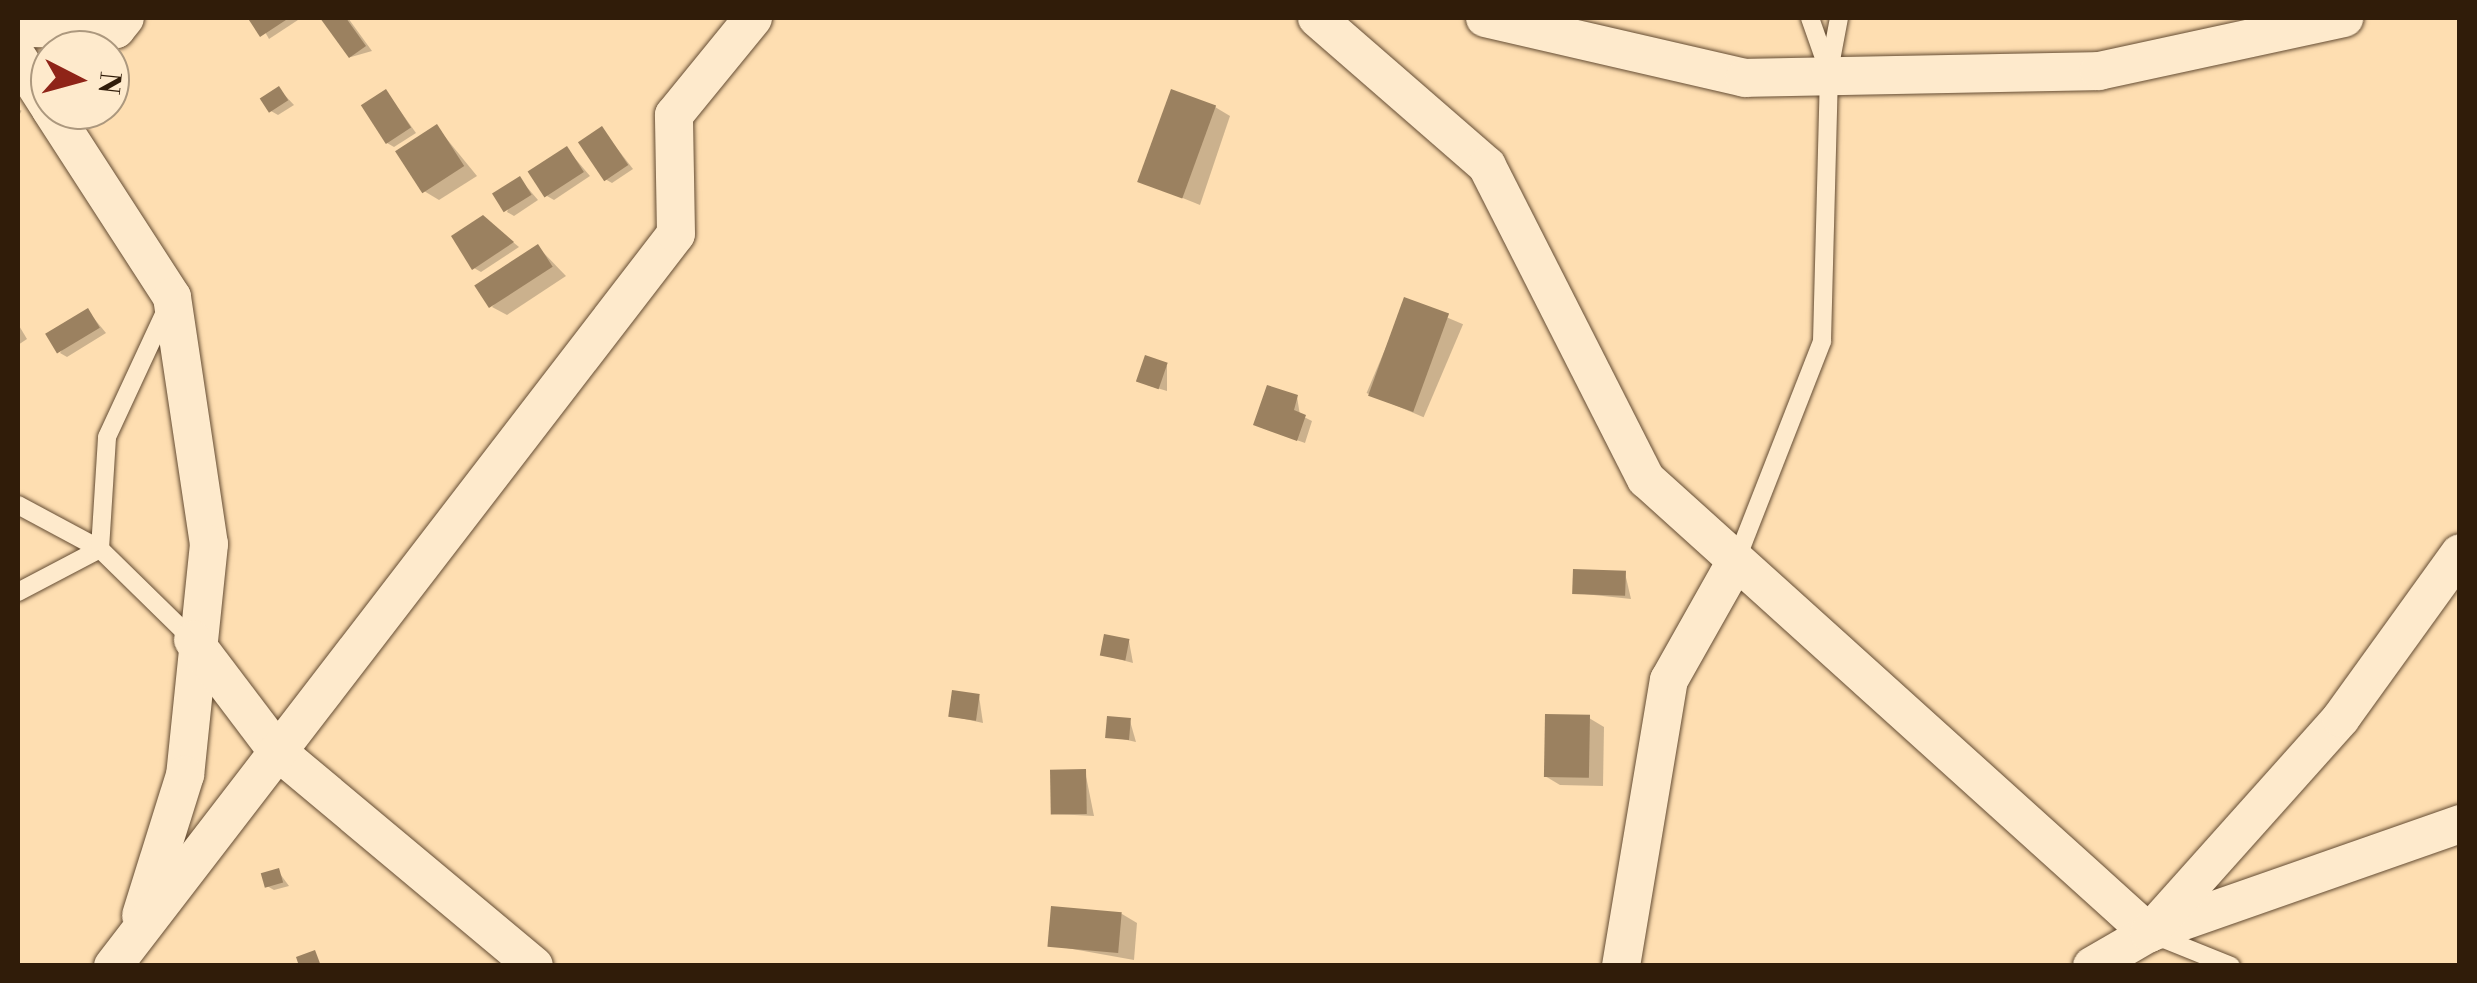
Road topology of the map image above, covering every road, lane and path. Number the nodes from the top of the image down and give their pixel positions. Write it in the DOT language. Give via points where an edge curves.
graph roads {
  1 [pos="125,18"];
  2 [pos="753,18"];
  3 [pos="1316,18"];
  4 [pos="1485,18"];
  5 [pos="1810,18"];
  6 [pos="1839,18"];
  7 [pos="2344,18"];
  8 [pos="18,28"];
  9 [pos="1830,71"];
  10 [pos="65,130"];
  11 [pos="172,297"];
  12 [pos="18,504"];
  13 [pos="100,549"];
  14 [pos="2460,554"];
  15 [pos="1736,561"];
  16 [pos="18,592"];
  17 [pos="193,640"];
  18 [pos="277,751"];
  19 [pos="2460,824"];
  20 [pos="2148,933"];
  21 [pos="124,957"];
  22 [pos="534,966"];
  23 [pos="1621,966"];
  24 [pos="2092,966"];
  25 [pos="2231,966"];
  1 -- 8 [label="street" via="116,29"];
  2 -- 18 [label="street" via="674,116 676,234"];
  3 -- 15 [label="street" via="1487,166 1646,479"];
  4 -- 9 [label="street" via="1745,78"];
  5 -- 9 [label="lane"];
  6 -- 9 [label="lane"];
  7 -- 9 [label="street" via="2099,70"];
  9 -- 15 [label="lane" via="1822,341"];
  10 -- 11 [label="street"];
  11 -- 13 [label="lane" via="107,438"];
  11 -- 17 [label="street" via="209,544"];
  12 -- 13 [label="lane"];
  13 -- 16 [label="lane"];
  13 -- 17 [label="lane"];
  14 -- 20 [label="street" via="2341,718"];
  15 -- 20 [label="street"];
  15 -- 23 [label="street" via="1668,680"];
  17 -- 18 [label="street"];
  17 -- 21 [label="street" via="184,775"];
  18 -- 21 [label="street"];
  18 -- 22 [label="street"];
  19 -- 20 [label="street"];
  20 -- 24 [label="street"];
  20 -- 25 [label="lane"];
}
